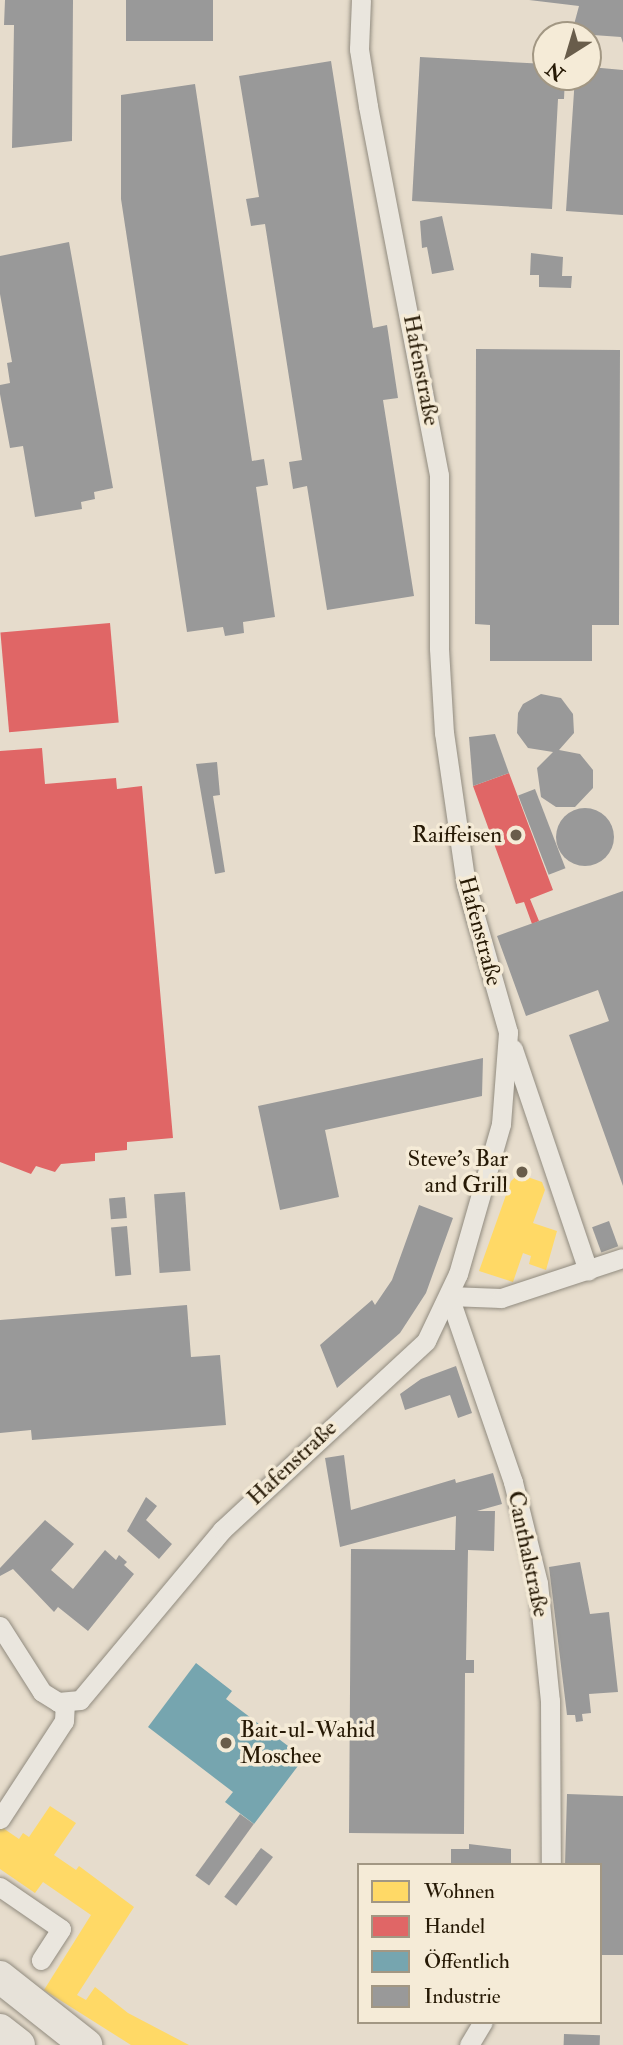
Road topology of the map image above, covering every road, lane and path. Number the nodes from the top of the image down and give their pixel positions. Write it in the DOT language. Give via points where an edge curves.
graph roads {
  1 [pos="361,0"];
  2 [pos="508,1032"];
  3 [pos="623,1258"];
  4 [pos="588,1270"];
  5 [pos="449,1296"];
  6 [pos="0,1626"];
  7 [pos="65,1703"];
  8 [pos="0,1819"];
  9 [pos="551,1863"];
  10 [pos="0,1887"];
  11 [pos="41,1960"];
  12 [pos="0,1977"];
  13 [pos="482,2024"];
  14 [pos="0,2030"];
  15 [pos="19,2045"];
  16 [pos="86,2045"];
  17 [pos="469,2045"];
  1 -- 2 [label="street, Hafenstraße" via="363,72 439,475 439,648 454,816 466,885"];
  2 -- 4 [label="street"];
  2 -- 5 [label="street, Hafenstraße" via="501,1125"];
  3 -- 4 [label="street"];
  4 -- 5 [label="street" via="501,1298"];
  5 -- 7 [label="street, Hafenstraße" via="438,1323 415,1353 265,1486 174,1584 80,1700"];
  5 -- 9 [label="street, Canthalstraße" via="513,1482 538,1583 550,1701"];
  6 -- 7 [label="street" via="32,1681 52,1700"];
  7 -- 8 [label="street" via="64,1721"];
  10 -- 11 [label="street" via="61,1929"];
  12 -- 16 [label="main road"];
  13 -- 17 [label="street"];
  14 -- 15 [label="main road"];
}
